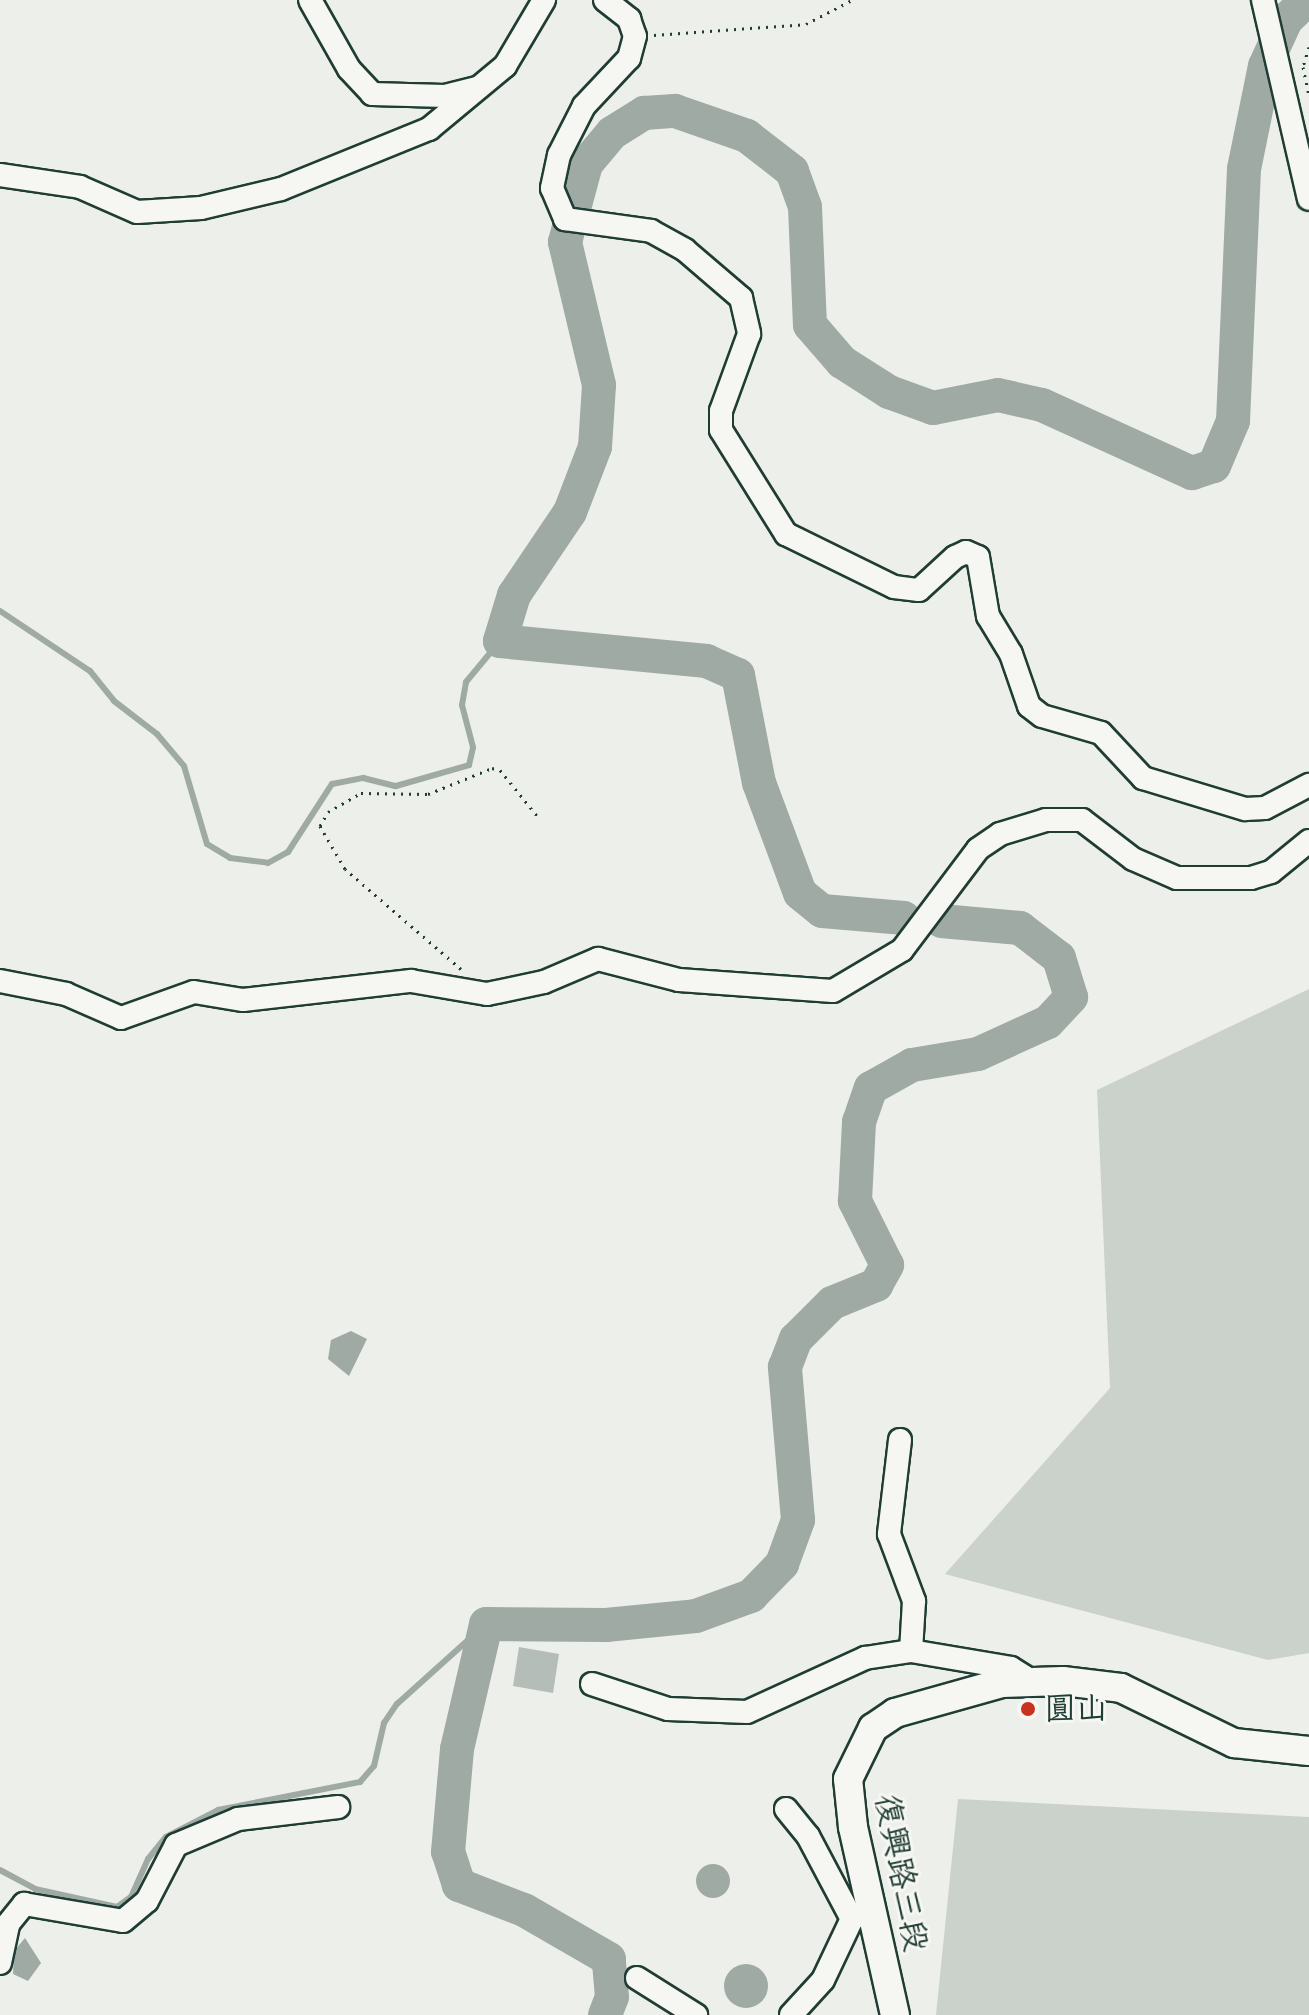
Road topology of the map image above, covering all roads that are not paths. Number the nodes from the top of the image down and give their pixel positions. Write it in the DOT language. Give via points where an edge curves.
graph roads {
  1 [pos="310,0"];
  2 [pos="544,0"];
  3 [pos="605,0"];
  4 [pos="1263,0"];
  5 [pos="483,86"];
  6 [pos="0,175"];
  7 [pos="1309,199"];
  8 [pos="1309,785"];
  9 [pos="1309,841"];
  10 [pos="0,981"];
  11 [pos="900,1440"];
  12 [pos="911,1651"];
  13 [pos="1032,1681"];
  14 [pos="592,1684"];
  15 [pos="1309,1751"];
  16 [pos="338,1807"];
  17 [pos="786,1809"];
  18 [pos="862,1913"];
  19 [pos="0,1963"];
  20 [pos="637,1978"];
  21 [pos="696,2015"];
  22 [pos="791,2015"];
  23 [pos="895,2015"];
  1 -- 5 [label="street" via="354,77 372,94 445,96"];
  2 -- 5 [label="street" via="505,66"];
  3 -- 8 [label="street" via="629,19 635,36 629,58 584,106 559,155 552,188 574,223 651,231 685,250 741,298 749,334 721,411 721,430 786,534 894,587 919,590 955,557 966,552 978,557 988,616 1011,654 1029,706 1042,716 1101,733 1143,778 1245,809 1265,808"];
  4 -- 7 [label="street"];
  5 -- 6 [label="street" via="429,129 343,169 201,208 137,212 52,180"];
  9 -- 10 [label="street" via="1271,872 1251,878 1177,878 1133,859 1082,820 1046,820 978,849 902,950 847,987 763,988 679,980 598,959 544,982 487,994 411,981 243,1000 194,992 121,1018 66,994"];
  11 -- 12 [label="street" via="889,1534 914,1601"];
  12 -- 13 [label="street" via="1011,1668"];
  12 -- 14 [label="street" via="865,1658 747,1712 668,1709"];
  13 -- 15 [label="main road, 復興路三段" via="1121,1688 1234,1743"];
  13 -- 18 [label="main road, 復興路三段" via="895,1713 873,1728 848,1779"];
  16 -- 19 [label="street" via="238,1819 176,1845 147,1901 123,1921 24,1904 8,1924"];
  17 -- 18 [label="street"];
  18 -- 22 [label="street" via="823,1980"];
  18 -- 23 [label="main road, 復興路三段"];
  20 -- 21 [label="street"];
}
